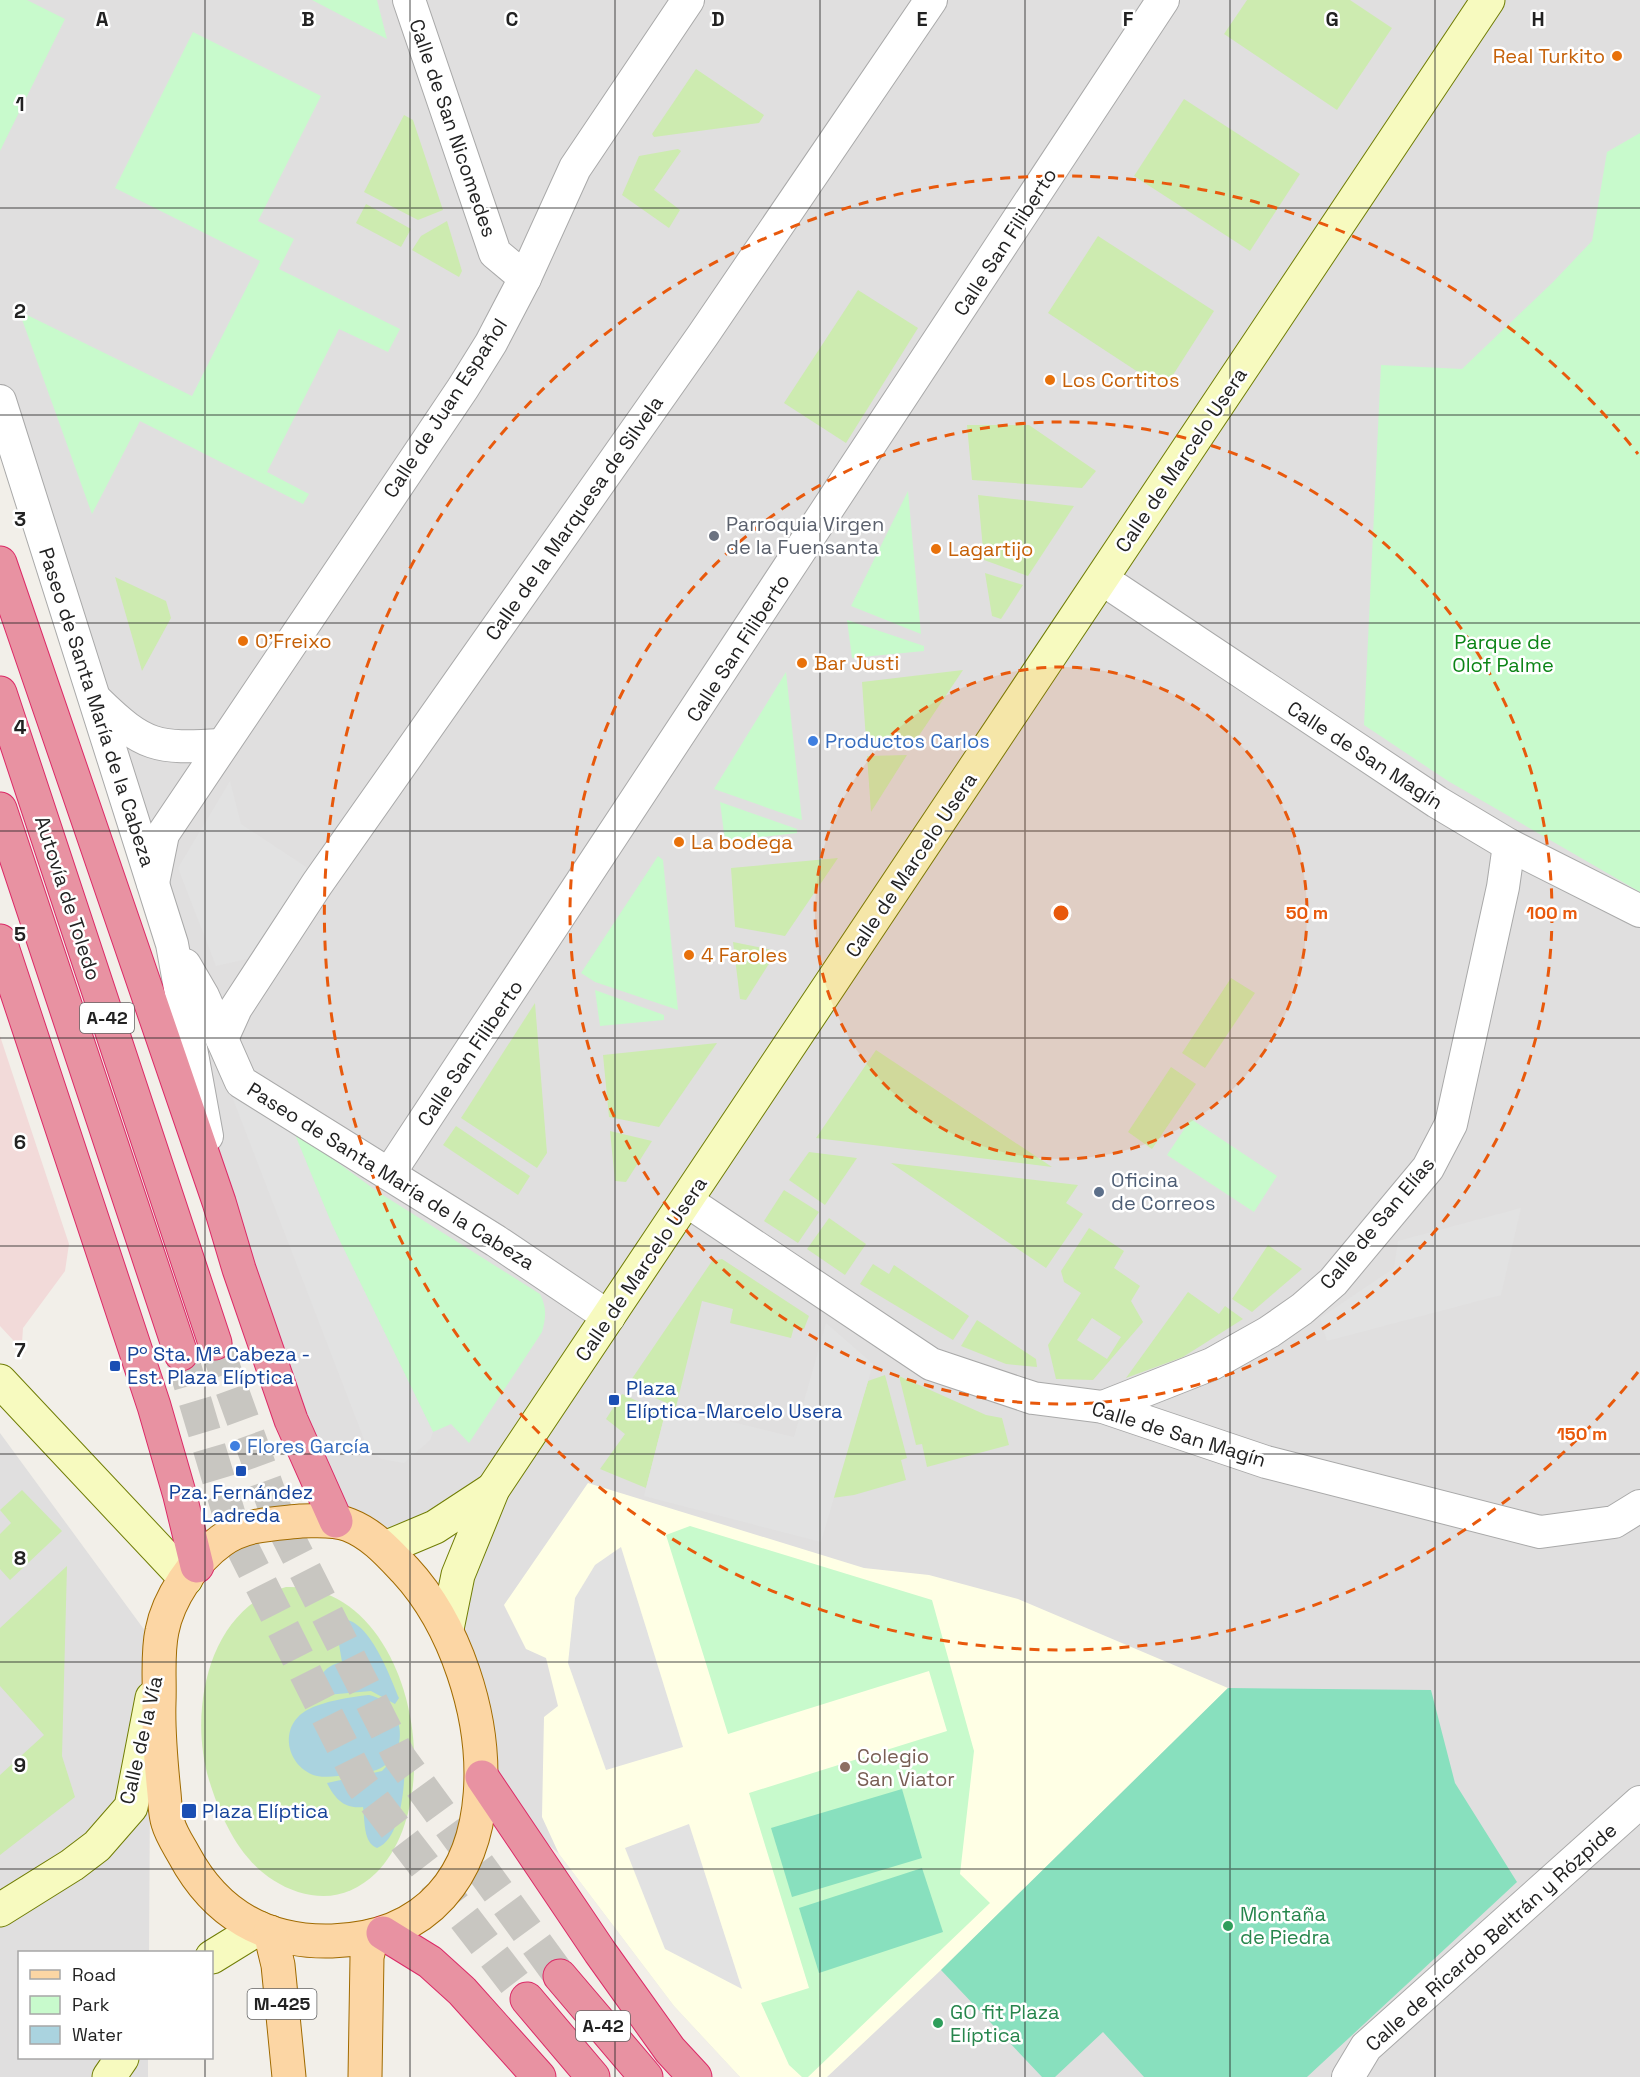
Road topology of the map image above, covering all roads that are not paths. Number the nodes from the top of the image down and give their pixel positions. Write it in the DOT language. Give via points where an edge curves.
graph roads {
  1 [pos="409,0"];
  2 [pos="688,0"];
  3 [pos="931,0"];
  4 [pos="1163,0"];
  5 [pos="1488,0"];
  6 [pos="525,278"];
  7 [pos="0,401"];
  8 [pos="0,563"];
  9 [pos="1102,579"];
  10 [pos="0,693"];
  11 [pos="94,698"];
  12 [pos="221,745"];
  13 [pos="0,809"];
  14 [pos="1509,845"];
  15 [pos="153,883"];
  16 [pos="1640,911"];
  17 [pos="0,941"];
  18 [pos="172,944"];
  19 [pos="222,1039"];
  20 [pos="389,1174"];
  21 [pos="687,1201"];
  22 [pos="219,1202"];
  23 [pos="609,1317"];
  24 [pos="215,1343"];
  25 [pos="181,1354"];
  26 [pos="0,1381"];
  27 [pos="1103,1407"];
  28 [pos="493,1489"];
  29 [pos="1640,1506"];
  30 [pos="336,1521"];
  31 [pos="385,1548"];
  32 [pos="192,1572"];
  33 [pos="447,1629"];
  34 [pos="161,1652"];
  35 [pos="482,1778"];
  36 [pos="1640,1802"];
  37 [pos="0,1910"];
  38 [pos="264,1930"];
  39 [pos="378,1935"];
  40 [pos="213,1956"];
  41 [pos="560,1976"];
  42 [pos="527,1999"];
  43 [pos="121,2059"];
  44 [pos="109,2077"];
  45 [pos="289,2077"];
  46 [pos="364,2077"];
  47 [pos="539,2077"];
  48 [pos="593,2077"];
  49 [pos="646,2077"];
  50 [pos="695,2077"];
  51 [pos="1348,2077"];
  1 -- 6 [label="street, Calle de San Nicomedes" via="495,253"];
  2 -- 6 [label="street, Calle de Juan Español" via="575,168"];
  3 -- 19 [label="street, Calle de la Marquesa de Silvela" via="703,335 311,892 236,1008"];
  4 -- 20 [label="street, Calle San Filiberto"];
  5 -- 9 [label="main road, Calle de Marcelo Usera"];
  6 -- 12 [label="street, Calle de Juan Español" via="463,388"];
  7 -- 11 [label="street, Paseo de Santa María de la Cabeza"];
  8 -- 22 [label="highway"];
  9 -- 14 [label="street, Calle de San Magín" via="1404,781"];
  9 -- 21 [label="main road, Calle de Marcelo Usera"];
  10 -- 24 [label="highway, Autovía de Toledo / A-42"];
  11 -- 12 [label="street" via="128,731 158,744 173,748"];
  11 -- 15 [label="street, Paseo de Santa María de la Cabeza"];
  12 -- 15 [label="street, Calle de Juan Español" via="163,834"];
  13 -- 25 [label="highway, Autovía de Toledo / A-42"];
  14 -- 16 [label="street, Calle de San Magín"];
  14 -- 27 [label="street, Calle de San Elías" via="1450,1124 1428,1168 1333,1282 1302,1308 1212,1364"];
  15 -- 18 [label="street, Paseo de Santa María de la Cabeza"];
  17 -- 32 [label="highway" via="154,1406 180,1496"];
  18 -- 19 [label="street, Paseo de Santa María de la Cabeza" via="203,996"];
  18 -- 22 [label="street, Paseo de Santa María de la Cabeza"];
  19 -- 20 [label="street, Paseo de Santa María de la Cabeza" via="242,1082"];
  20 -- 23 [label="street, Paseo de Santa María de la Cabeza"];
  21 -- 23 [label="main road, Calle de Marcelo Usera"];
  21 -- 27 [label="street, Calle de San Magín" via="931,1364 1033,1398"];
  22 -- 30 [label="highway" via="291,1420"];
  23 -- 28 [label="main road, Calle de Marcelo Usera"];
  26 -- 32 [label="main road"];
  27 -- 29 [label="street, Calle de San Magín" via="1266,1461 1540,1533 1614,1522"];
  28 -- 31 [label="main road, Calle de Marcelo Usera" via="435,1527"];
  28 -- 33 [label="main road, Calle de Marcelo Usera" via="459,1575"];
  30 -- 31 [label="main road" via="360,1530"];
  30 -- 32 [label="main road" via="251,1527 208,1551"];
  31 -- 33 [label="main road" via="427,1595"];
  32 -- 34 [label="main road" via="165,1617"];
  33 -- 35 [label="main road" via="471,1704"];
  34 -- 37 [label="main road, Calle de la Vía" via="131,1807 97,1846"];
  34 -- 38 [label="main road" via="158,1737 168,1824 194,1874 214,1898 226,1911"];
  35 -- 39 [label="main road" via="471,1847 453,1883 428,1910 400,1928"];
  35 -- 50 [label="highway" via="600,1952 670,2050"];
  36 -- 51 [label="street, Calle de Ricardo Beltrán y Rózpide" via="1366,2047"];
  38 -- 39 [label="main road" via="330,1941"];
  38 -- 40 [label="main road"];
  38 -- 45 [label="main road, M-425" via="278,1965"];
  39 -- 46 [label="main road" via="368,1957"];
  39 -- 47 [label="highway" via="430,1962 462,1991"];
  41 -- 49 [label="highway, A-42"];
  42 -- 48 [label="highway, A-42"];
  43 -- 44 [label="main road"];
}
